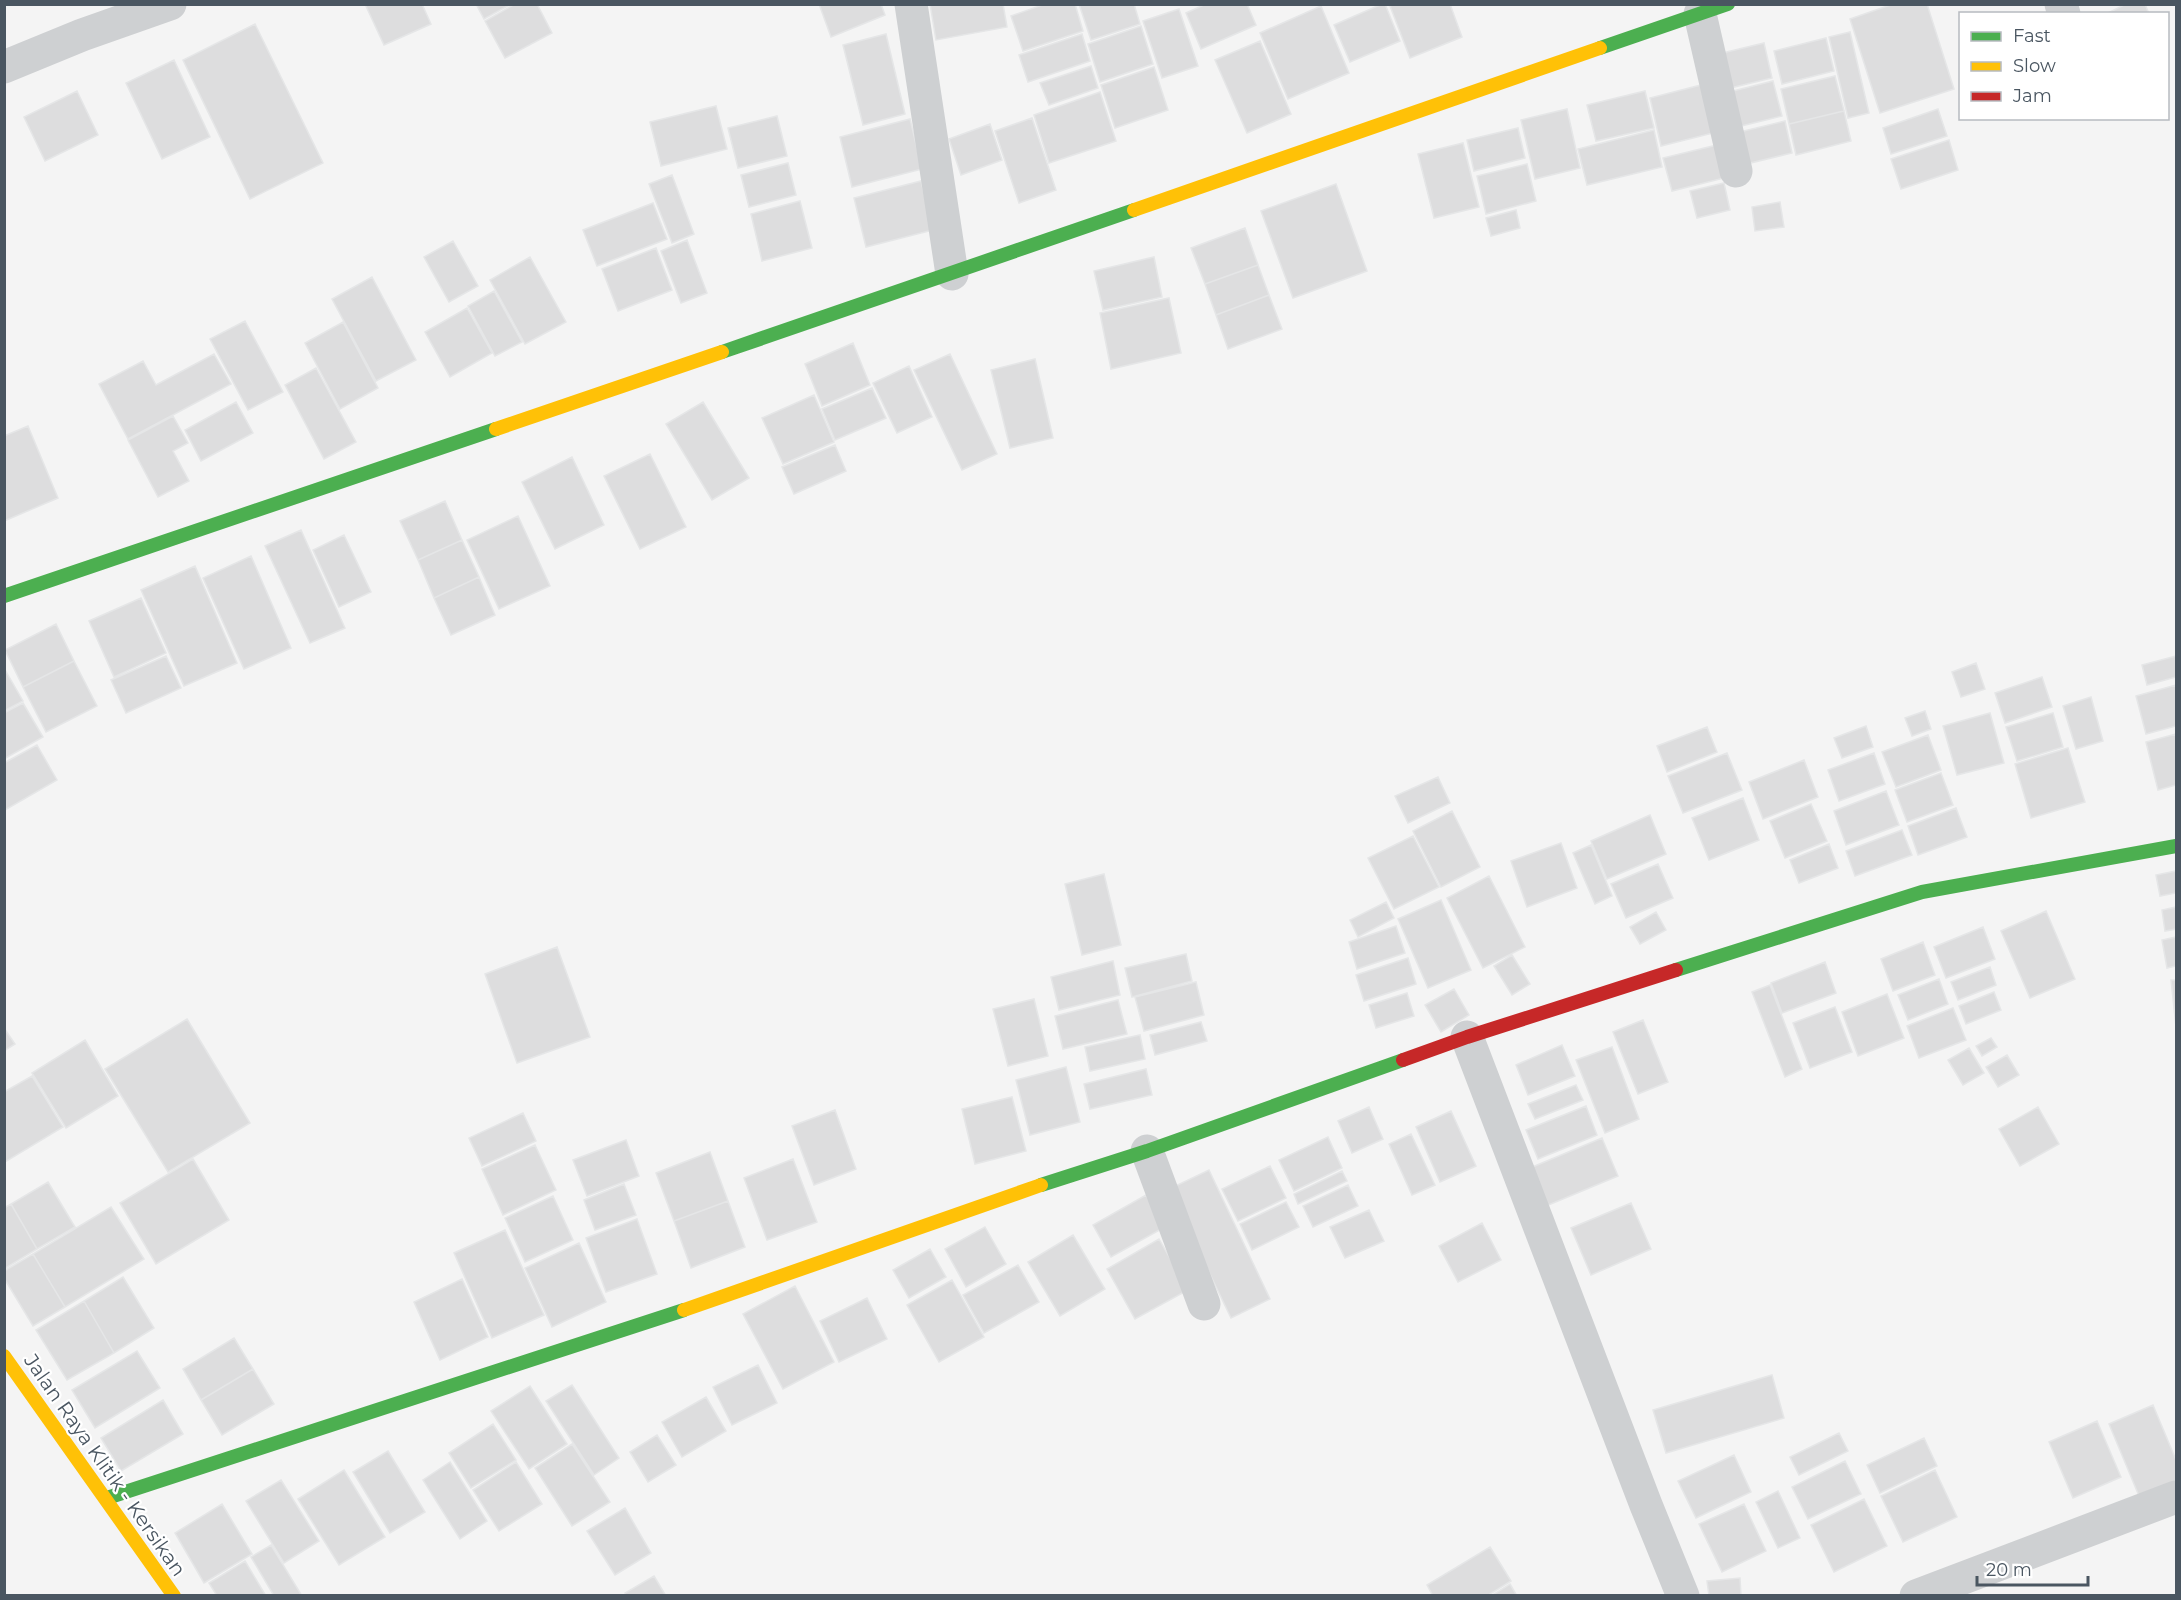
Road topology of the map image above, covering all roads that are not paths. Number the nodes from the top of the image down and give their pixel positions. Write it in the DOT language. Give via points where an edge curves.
graph roads {
  1 [pos="170,4"];
  2 [pos="911,4"];
  3 [pos="1714,9"];
  4 [pos="4,68"];
  5 [pos="1736,171"];
  6 [pos="952,274"];
  7 [pos="4,596"];
  8 [pos="2176,846"];
  9 [pos="1467,1037"];
  10 [pos="1147,1151"];
  11 [pos="1204,1304"];
  12 [pos="4,1356"];
  13 [pos="2176,1497"];
  14 [pos="107,1498"];
  15 [pos="174,1596"];
  16 [pos="1683,1596"];
  17 [pos="1916,1596"];
  1 -- 4 [label="street"];
  2 -- 6 [label="street"];
  3 -- 5 [label="street"];
  3 -- 6 [label="street"];
  6 -- 7 [label="street"];
  8 -- 9 [label="street" via="1922,892"];
  9 -- 10 [label="street"];
  9 -- 16 [label="street"];
  10 -- 11 [label="street"];
  10 -- 14 [label="street" via="633,1328"];
  12 -- 14 [label="street, Jalan Raya Klitik - Kersikan"];
  13 -- 17 [label="street"];
  14 -- 15 [label="street, Jalan Raya Klitik - Kersikan"];
}
